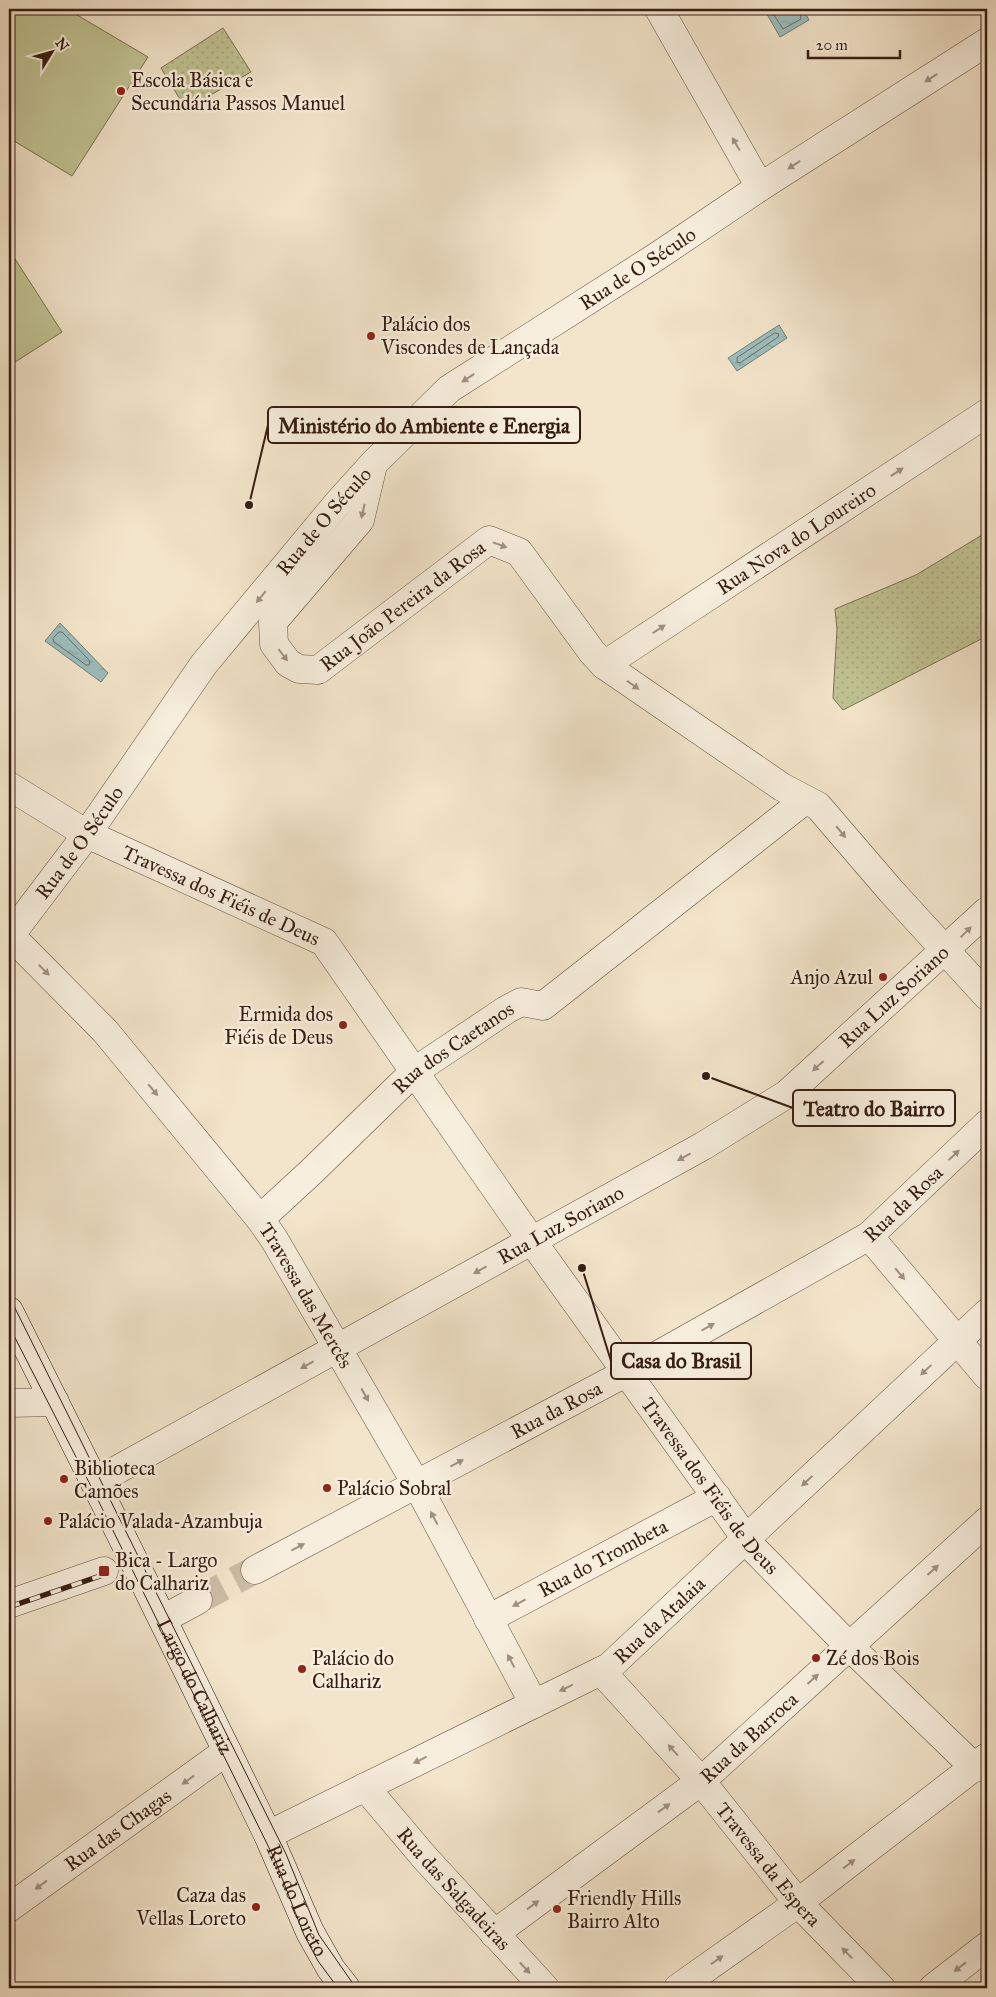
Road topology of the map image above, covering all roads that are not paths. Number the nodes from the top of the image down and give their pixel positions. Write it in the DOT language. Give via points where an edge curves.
graph roads {
  1 [pos="659,9"];
  2 [pos="987,42"];
  3 [pos="760,187"];
  4 [pos="987,413"];
  5 [pos="374,463"];
  6 [pos="604,665"];
  7 [pos="9,786"];
  8 [pos="805,800"];
  9 [pos="86,834"];
  10 [pos="987,912"];
  11 [pos="9,936"];
  12 [pos="945,952"];
  13 [pos="987,996"];
  14 [pos="415,1071"];
  15 [pos="987,1124"];
  16 [pos="260,1219"];
  17 [pos="869,1236"];
  18 [pos="532,1242"];
  19 [pos="9,1311"];
  20 [pos="987,1313"];
  21 [pos="957,1341"];
  22 [pos="338,1348"];
  23 [pos="626,1373"];
  24 [pos="987,1376"];
  25 [pos="55,1402"];
  26 [pos="9,1403"];
  27 [pos="95,1482"];
  28 [pos="416,1485"];
  29 [pos="717,1497"];
  30 [pos="987,1521"];
  31 [pos="745,1538"];
  32 [pos="255,1570"];
  33 [pos="104,1571"];
  34 [pos="198,1600"];
  35 [pos="9,1604"];
  36 [pos="163,1619"];
  37 [pos="488,1619"];
  38 [pos="849,1646"];
  39 [pos="601,1671"];
  40 [pos="534,1704"];
  41 [pos="227,1751"];
  42 [pos="981,1763"];
  43 [pos="701,1781"];
  44 [pos="365,1787"];
  45 [pos="268,1835"];
  46 [pos="798,1903"];
  47 [pos="9,1908"];
  48 [pos="494,1934"];
  49 [pos="987,1946"];
  50 [pos="346,1988"];
  51 [pos="544,1988"];
  52 [pos="678,1988"];
  53 [pos="881,1988"];
  54 [pos="933,1988"];
  3 -- 1 [label="street, one-way"];
  2 -- 3 [label="street, Rua de O Século, one-way"];
  3 -- 5 [label="street, Rua de O Século, one-way" via="449,390"];
  6 -- 4 [label="street, Rua Nova do Loureiro, one-way"];
  5 -- 6 [label="street, Rua João Pereira da Rosa, one-way" via="360,520 273,622 274,644 288,662 299,669 318,670 489,540 519,552"];
  5 -- 9 [label="street, Rua de O Século, one-way" via="204,664"];
  6 -- 8 [label="street, Rua João Pereira da Rosa, one-way"];
  7 -- 9 [label="street, Travessa dos Fiéis de Deus"];
  8 -- 12 [label="street, Rua João Pereira da Rosa, one-way" via="818,806"];
  8 -- 14 [label="street, Rua dos Caetanos" via="543,1006 521,1002"];
  9 -- 11 [label="street, Rua de O Século"];
  9 -- 14 [label="street, Travessa dos Fiéis de Deus" via="324,942"];
  12 -- 10 [label="street, Rua Luz Soriano, one-way"];
  11 -- 16 [label="street, Travessa das Mercês, one-way" via="105,1031"];
  12 -- 13 [label="street, Rua João Pereira da Rosa"];
  12 -- 18 [label="street, Rua Luz Soriano, one-way" via="787,1094 703,1146"];
  14 -- 16 [label="street, Rua dos Caetanos"];
  14 -- 18 [label="street, Travessa dos Fiéis de Deus"];
  17 -- 15 [label="street, Rua da Rosa, one-way"];
  16 -- 22 [label="street, Travessa das Mercês"];
  17 -- 21 [label="street, one-way"];
  23 -- 17 [label="street, Rua da Rosa, one-way"];
  18 -- 22 [label="street, Rua Luz Soriano, one-way"];
  18 -- 23 [label="street, Travessa dos Fiéis de Deus"];
  19 -- 25 [label="street, Largo do Calhariz"];
  20 -- 21 [label="street, Rua da Atalaia"];
  21 -- 24 [label="street"];
  21 -- 31 [label="street, Rua da Atalaia, one-way"];
  22 -- 27 [label="street, Rua Luz Soriano, one-way"];
  22 -- 28 [label="street, Travessa das Mercês, one-way"];
  28 -- 23 [label="street, Rua da Rosa, one-way"];
  23 -- 29 [label="street, Travessa dos Fiéis de Deus"];
  25 -- 26 [label="street"];
  25 -- 27 [label="street, Largo do Calhariz"];
  27 -- 36 [label="street, Largo do Calhariz"];
  32 -- 28 [label="street, Rua da Rosa, one-way"];
  37 -- 28 [label="street, Travessa das Mercês, one-way"];
  29 -- 31 [label="street, Travessa dos Fiéis de Deus"];
  29 -- 37 [label="street, Rua do Trombeta, one-way"];
  38 -- 30 [label="street, Rua da Barroca, one-way"];
  31 -- 38 [label="street, Travessa dos Fiéis de Deus"];
  31 -- 39 [label="street, Rua da Atalaia"];
  33 -- 35 [label="street"];
  34 -- 36 [label="street"];
  36 -- 41 [label="street, Largo do Calhariz"];
  40 -- 37 [label="street, Travessa das Mercês, one-way"];
  38 -- 42 [label="street, Travessa dos Fiéis de Deus"];
  43 -- 38 [label="street, Rua da Barroca, one-way"];
  39 -- 40 [label="street, Rua da Atalaia, one-way"];
  43 -- 39 [label="street, Travessa da Espera, one-way"];
  40 -- 44 [label="street, Rua da Atalaia, one-way"];
  41 -- 45 [label="street, Largo do Calhariz"];
  41 -- 47 [label="street, Rua das Chagas, one-way"];
  46 -- 42 [label="street, one-way"];
  43 -- 46 [label="street, Travessa da Espera"];
  48 -- 43 [label="street, Rua da Barroca, one-way"];
  44 -- 45 [label="street, Rua da Atalaia"];
  44 -- 48 [label="street, Rua das Salgadeiras"];
  45 -- 50 [label="street, Rua do Loreto" via="310,1932"];
  52 -- 46 [label="street, one-way"];
  53 -- 46 [label="street, Travessa da Espera, one-way"];
  48 -- 51 [label="street, Rua das Salgadeiras, one-way"];
  49 -- 54 [label="street, one-way"];
}
